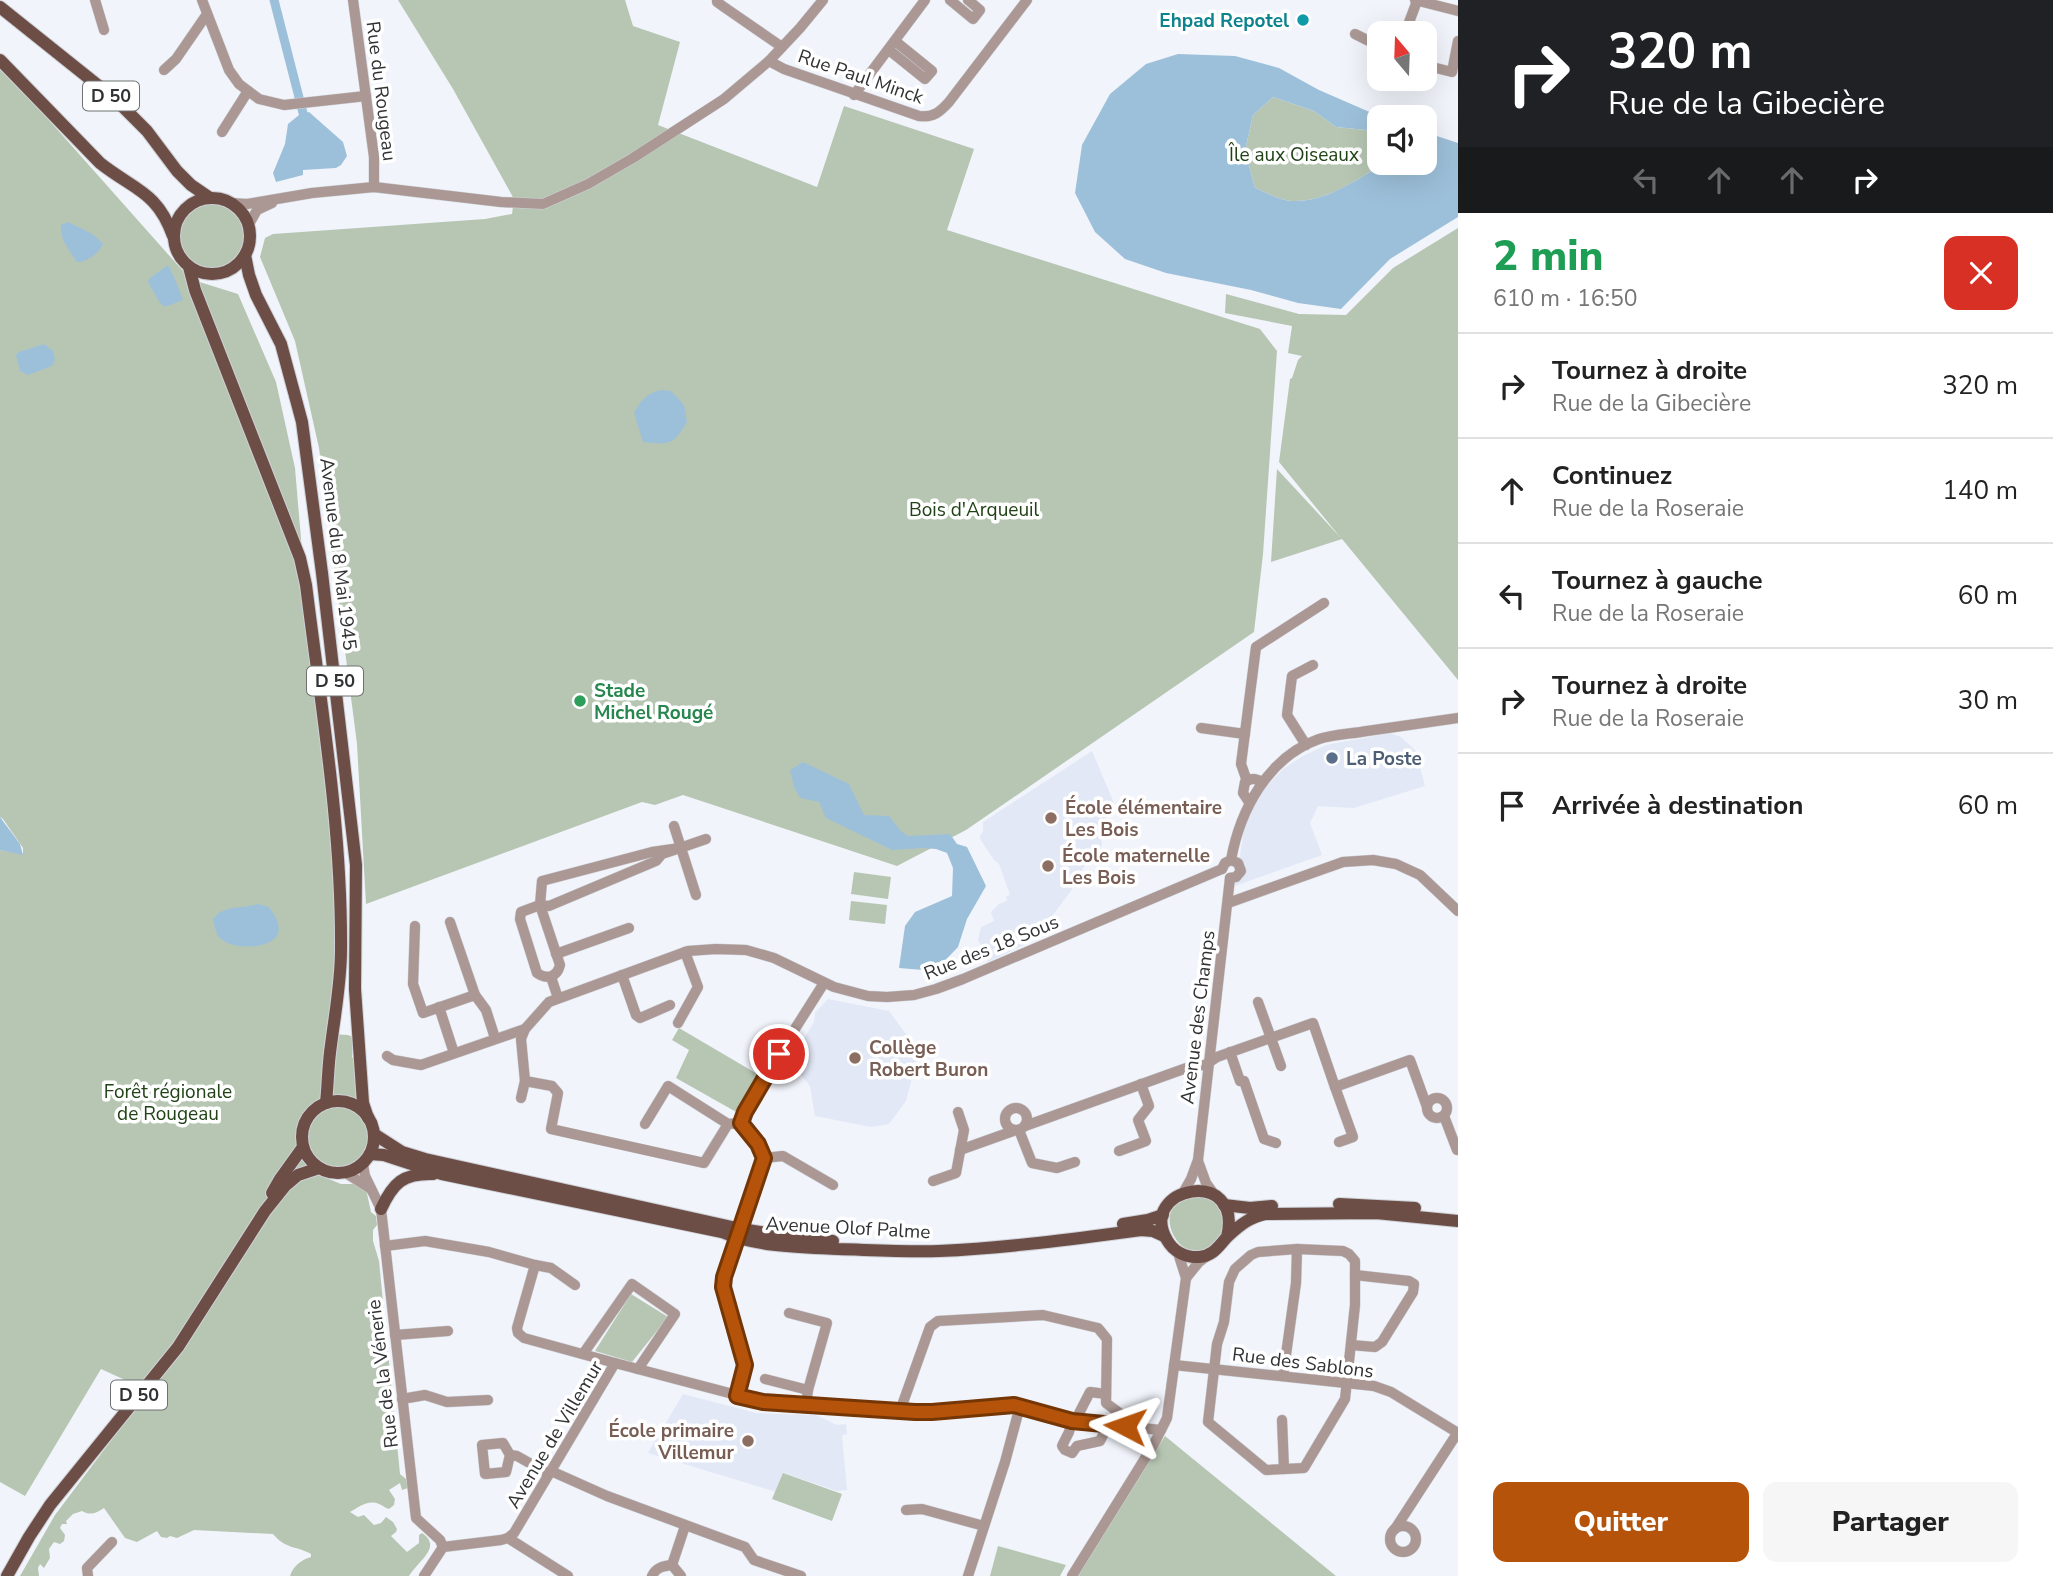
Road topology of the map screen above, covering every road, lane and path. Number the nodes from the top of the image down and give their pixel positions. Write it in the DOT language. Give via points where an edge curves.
graph roads {
  1 [pos="94,0"];
  2 [pos="202,0"];
  3 [pos="353,0"];
  4 [pos="717,0"];
  5 [pos="822,0"];
  6 [pos="925,0"];
  7 [pos="950,0"];
  8 [pos="968,0"];
  9 [pos="1027,0"];
  10 [pos="1416,1"];
  11 [pos="0,7"];
  12 [pos="1458,11"];
  13 [pos="207,14"];
  14 [pos="1409,21"];
  15 [pos="104,30"];
  16 [pos="1355,34"];
  17 [pos="1367,40"];
  18 [pos="1458,41"];
  19 [pos="782,47"];
  20 [pos="0,60"];
  21 [pos="769,61"];
  22 [pos="1437,68"];
  23 [pos="164,70"];
  24 [pos="1455,73"];
  25 [pos="247,92"];
  26 [pos="854,95"];
  27 [pos="366,96"];
  28 [pos="222,132"];
  29 [pos="374,187"];
  30 [pos="285,197"];
  31 [pos="210,198"];
  32 [pos="231,203"];
  33 [pos="248,226"];
  34 [pos="173,236"];
  35 [pos="245,255"];
  36 [pos="189,267"];
  37 [pos="1324,603"];
  38 [pos="1313,665"];
  39 [pos="1458,718"];
  40 [pos="1201,729"];
  41 [pos="1245,734"];
  42 [pos="1306,745"];
  43 [pos="1247,780"];
  44 [pos="1263,782"];
  45 [pos="1250,802"];
  46 [pos="674,826"];
  47 [pos="706,839"];
  48 [pos="680,848"];
  49 [pos="1231,860"];
  50 [pos="1222,869"];
  51 [pos="1230,878"];
  52 [pos="696,895"];
  53 [pos="1228,903"];
  54 [pos="540,905"];
  55 [pos="1458,911"];
  56 [pos="450,922"];
  57 [pos="415,926"];
  58 [pos="629,928"];
  59 [pos="685,952"];
  60 [pos="556,954"];
  61 [pos="622,975"];
  62 [pos="551,977"];
  63 [pos="824,983"];
  64 [pos="475,995"];
  65 [pos="558,998"];
  66 [pos="1258,1002"];
  67 [pos="670,1005"];
  68 [pos="439,1007"];
  69 [pos="678,1023"];
  70 [pos="526,1029"];
  71 [pos="495,1038"];
  72 [pos="1271,1038"];
  73 [pos="1230,1052"];
  74 [pos="454,1053"];
  75 [pos="387,1056"];
  76 [pos="1209,1062"];
  77 [pos="1281,1066"];
  78 [pos="524,1081"];
  79 [pos="1141,1084"];
  80 [pos="1335,1087"];
  81 [pos="521,1098"];
  82 [pos="326,1103"];
  83 [pos="1427,1107"];
  84 [pos="958,1112"];
  85 [pos="1444,1116"];
  86 [pos="368,1118"];
  87 [pos="741,1123"];
  88 [pos="645,1124"];
  89 [pos="728,1124"];
  90 [pos="1020,1129"];
  91 [pos="374,1134"];
  92 [pos="1339,1142"];
  93 [pos="1276,1143"];
  94 [pos="303,1147"];
  95 [pos="960,1150"];
  96 [pos="1457,1150"];
  97 [pos="1119,1151"];
  98 [pos="764,1158"];
  99 [pos="366,1159"];
  100 [pos="1198,1160"];
  101 [pos="1075,1162"];
  102 [pos="319,1168"];
  103 [pos="345,1173"];
  104 [pos="442,1174"];
  105 [pos="933,1181"];
  106 [pos="833,1185"];
  107 [pos="371,1189"];
  108 [pos="1183,1193"];
  109 [pos="1220,1201"];
  110 [pos="381,1209"];
  111 [pos="265,1211"];
  112 [pos="1458,1214"];
  113 [pos="1163,1215"];
  114 [pos="1458,1221"];
  115 [pos="740,1234"];
  116 [pos="1164,1236"];
  117 [pos="1227,1237"];
  118 [pos="385,1246"];
  119 [pos="1297,1249"];
  120 [pos="1178,1252"];
  121 [pos="1211,1254"];
  122 [pos="535,1265"];
  123 [pos="1355,1275"];
  124 [pos="1186,1278"];
  125 [pos="575,1285"];
  126 [pos="789,1313"];
  127 [pos="448,1331"];
  128 [pos="395,1335"];
  129 [pos="1351,1345"];
  130 [pos="583,1354"];
  131 [pos="615,1363"];
  132 [pos="1174,1364"];
  133 [pos="638,1369"];
  134 [pos="1213,1369"];
  135 [pos="1283,1376"];
  136 [pos="765,1379"];
  137 [pos="1348,1382"];
  138 [pos="808,1390"];
  139 [pos="1106,1394"];
  140 [pos="737,1396"];
  141 [pos="402,1399"];
  142 [pos="488,1400"];
  143 [pos="806,1405"];
  144 [pos="1020,1406"];
  145 [pos="900,1411"];
  146 [pos="1282,1420"];
  147 [pos="1073,1421"];
  148 [pos="1108,1425"];
  149 [pos="1125,1426"];
  150 [pos="1161,1430"];
  151 [pos="1458,1432"];
  152 [pos="510,1455"];
  153 [pos="1284,1469"];
  154 [pos="550,1472"];
  155 [pos="906,1510"];
  156 [pos="685,1526"];
  157 [pos="984,1526"];
  158 [pos="1395,1529"];
  159 [pos="508,1538"];
  160 [pos="112,1542"];
  161 [pos="443,1547"];
  162 [pos="673,1565"];
  163 [pos="427,1572"];
  164 [pos="7,1576"];
  165 [pos="88,1576"];
  166 [pos="568,1576"];
  167 [pos="652,1576"];
  168 [pos="681,1576"];
  169 [pos="801,1576"];
  170 [pos="968,1576"];
  171 [pos="1072,1576"];
  1 -- 15 [label="street"];
  2 -- 13 [label="street"];
  3 -- 27 [label="street, Rue du Rougeau"];
  4 -- 19 [label="street"];
  5 -- 19 [label="street"];
  6 -- 26 [label="street"];
  7 -- 8 [label="street" via="974,19 980,10"];
  9 -- 26 [label="street, Rue Paul Minck" via="934,115 919,116"];
  10 -- 12 [label="street"];
  10 -- 14 [label="street"];
  11 -- 31 [label="main road, D 50" via="115,99 148,131 191,185"];
  13 -- 23 [label="street"];
  13 -- 25 [label="street" via="229,70"];
  16 -- 17 [label="street"];
  18 -- 24 [label="street"];
  19 -- 21 [label="street"];
  20 -- 34 [label="main road, D 50" via="100,163 157,204"];
  21 -- 26 [label="street, Rue Paul Minck"];
  21 -- 29 [label="street" via="724,99 633,158 543,204"];
  22 -- 24 [label="street"];
  25 -- 27 [label="street" via="270,103 293,105"];
  25 -- 28 [label="street"];
  27 -- 29 [label="street, Rue du Rougeau"];
  29 -- 30 [label="street"];
  30 -- 32 [label="street"];
  30 -- 33 [label="street" via="259,209"];
  31 -- 32 [label="main road"];
  31 -- 34 [label="main road" via="188,206"];
  32 -- 33 [label="main road"];
  33 -- 35 [label="main road"];
  34 -- 36 [label="main road" via="175,248"];
  35 -- 36 [label="main road" via="226,272 213,274"];
  35 -- 86 [label="main road, Avenue du 8 Mai 1945 / D 50" via="256,295 281,344 302,422 356,865 355,989"];
  36 -- 82 [label="main road, D 50" via="306,585 340,877 340,981"];
  37 -- 41 [label="street" via="1256,647"];
  38 -- 42 [label="street" via="1292,676 1286,715"];
  39 -- 42 [label="street, Avenue des Champs" via="1328,737"];
  40 -- 41 [label="street"];
  41 -- 43 [label="street" via="1241,764"];
  42 -- 44 [label="street, Avenue des Champs"];
  43 -- 44 [label="street"];
  43 -- 45 [label="street" via="1243,793"];
  44 -- 45 [label="street, Avenue des Champs"];
  45 -- 49 [label="street, Avenue des Champs"];
  46 -- 48 [label="street"];
  47 -- 48 [label="street"];
  48 -- 52 [label="street"];
  48 -- 54 [label="street" via="549,906"];
  48 -- 54 [label="street" via="541,881"];
  49 -- 50 [label="street"];
  49 -- 51 [label="street, Avenue des Champs" via="1241,870"];
  50 -- 51 [label="street"];
  50 -- 63 [label="street, Rue des 18 Sous" via="928,992 868,996"];
  51 -- 53 [label="street, Avenue des Champs"];
  53 -- 55 [label="street" via="1343,862 1373,860 1420,875"];
  53 -- 76 [label="street, Avenue des Champs"];
  54 -- 60 [label="street"];
  54 -- 62 [label="street" via="521,912 520,919 537,973"];
  56 -- 64 [label="street"];
  57 -- 68 [label="street" via="413,984 423,1013"];
  58 -- 60 [label="street"];
  59 -- 61 [label="street, Rue des 18 Sous"];
  59 -- 63 [label="street, Rue des 18 Sous" via="746,950 774,958"];
  59 -- 69 [label="street" via="698,987"];
  60 -- 62 [label="street" via="559,971"];
  61 -- 65 [label="street, Rue des 18 Sous"];
  61 -- 67 [label="street" via="640,1018"];
  62 -- 65 [label="street"];
  63 -- 87 [label="street"];
  64 -- 68 [label="street"];
  64 -- 71 [label="street" via="486,1010"];
  65 -- 70 [label="street, Rue des 18 Sous"];
  66 -- 72 [label="street"];
  68 -- 74 [label="street"];
  70 -- 71 [label="street"];
  70 -- 78 [label="street" via="521,1039"];
  71 -- 74 [label="street"];
  72 -- 73 [label="street"];
  72 -- 77 [label="street"];
  72 -- 80 [label="street" via="1313,1023"];
  73 -- 76 [label="street"];
  73 -- 93 [label="street" via="1264,1139"];
  74 -- 75 [label="street" via="421,1065"];
  76 -- 79 [label="street"];
  76 -- 100 [label="street, Avenue des Champs"];
  78 -- 81 [label="street"];
  78 -- 89 [label="street" via="552,1086 558,1093 551,1129 704,1163"];
  79 -- 90 [label="street"];
  79 -- 97 [label="street" via="1149,1106 1138,1120 1146,1141"];
  80 -- 83 [label="street" via="1410,1060"];
  80 -- 92 [label="street" via="1353,1137"];
  82 -- 86 [label="main road" via="350,1103"];
  82 -- 94 [label="main road" via="304,1125"];
  83 -- 85 [label="street" via="1434,1118"];
  83 -- 85 [label="street" via="1433,1099 1442,1099 1448,1107"];
  84 -- 95 [label="street" via="964,1130"];
  85 -- 96 [label="street"];
  86 -- 91 [label="main road"];
  87 -- 89 [label="street"];
  87 -- 98 [label="street"];
  88 -- 89 [label="street" via="668,1086"];
  90 -- 95 [label="street"];
  90 -- 101 [label="street" via="1032,1163 1057,1168"];
  91 -- 99 [label="main road"];
  91 -- 115 [label="main road, Avenue Olof Palme" via="402,1152"];
  94 -- 102 [label="main road"];
  94 -- 111 [label="main road, D 50"];
  95 -- 105 [label="street" via="957,1173"];
  98 -- 106 [label="street" via="783,1156"];
  98 -- 115 [label="street"];
  99 -- 103 [label="main road"];
  99 -- 104 [label="main road, Avenue Olof Palme" via="384,1154"];
  99 -- 107 [label="street, Rue de la Vénerie"];
  100 -- 108 [label="street, Avenue des Champs"];
  100 -- 109 [label="street" via="1206,1183"];
  102 -- 103 [label="main road"];
  102 -- 111 [label="main road, D 50" via="298,1175"];
  103 -- 107 [label="street"];
  104 -- 110 [label="main road" via="409,1176 394,1186"];
  104 -- 115 [label="main road, Avenue Olof Palme"];
  107 -- 110 [label="street, Rue de la Vénerie"];
  108 -- 109 [label="main road" via="1208,1192"];
  108 -- 113 [label="main road" via="1168,1204"];
  109 -- 112 [label="main road" via="1250,1208 1354,1203"];
  109 -- 117 [label="main road" via="1228,1214"];
  110 -- 118 [label="street, Rue de la Vénerie"];
  111 -- 164 [label="main road, D 50" via="178,1347 50,1505"];
  113 -- 115 [label="main road, Avenue Olof Palme" via="1018,1238 948,1242 844,1242"];
  113 -- 116 [label="main road"];
  114 -- 117 [label="main road" via="1376,1213 1265,1214 1248,1220"];
  115 -- 116 [label="main road, Avenue Olof Palme" via="813,1248 915,1251 1008,1246 1141,1230"];
  115 -- 140 [label="street" via="723,1287 745,1365"];
  116 -- 120 [label="main road"];
  117 -- 121 [label="main road"];
  118 -- 122 [label="street" via="425,1241"];
  118 -- 128 [label="street, Rue de la Vénerie"];
  119 -- 123 [label="street" via="1343,1251 1355,1262"];
  119 -- 134 [label="street" via="1258,1252 1235,1269"];
  119 -- 135 [label="street"];
  120 -- 121 [label="main road" via="1200,1257"];
  120 -- 124 [label="street"];
  121 -- 124 [label="street"];
  122 -- 125 [label="street" via="551,1268"];
  122 -- 130 [label="street" via="518,1333"];
  123 -- 129 [label="street"];
  123 -- 129 [label="street" via="1414,1284 1382,1342 1375,1347"];
  124 -- 132 [label="street"];
  126 -- 138 [label="street" via="827,1323"];
  127 -- 128 [label="street"];
  128 -- 141 [label="street, Rue de la Vénerie"];
  129 -- 137 [label="street"];
  130 -- 131 [label="street"];
  130 -- 133 [label="street" via="632,1284 676,1314"];
  131 -- 133 [label="street, Avenue de Villemur"];
  131 -- 154 [label="street, Avenue de Villemur"];
  132 -- 134 [label="street, Rue des Sablons"];
  132 -- 150 [label="street" via="1167,1418"];
  133 -- 140 [label="street, Avenue de Villemur"];
  134 -- 135 [label="street, Rue des Sablons"];
  134 -- 153 [label="street" via="1208,1422 1266,1470"];
  135 -- 137 [label="street, Rue des Sablons"];
  136 -- 138 [label="street"];
  137 -- 151 [label="street, Rue des Sablons" via="1391,1392"];
  137 -- 153 [label="street" via="1345,1399 1304,1468"];
  138 -- 143 [label="street"];
  139 -- 145 [label="street" via="1107,1339 1098,1328 1043,1315 938,1321 930,1327"];
  139 -- 147 [label="street" via="1090,1392"];
  139 -- 149 [label="street" via="1105,1403 1122,1415"];
  140 -- 143 [label="street, Avenue de Villemur"];
  141 -- 142 [label="street" via="425,1395 447,1402"];
  141 -- 161 [label="street, Rue de la Vénerie" via="416,1518"];
  143 -- 145 [label="street, Avenue de Villemur"];
  144 -- 145 [label="street, Avenue de Villemur"];
  144 -- 147 [label="street, Avenue de Villemur"];
  144 -- 157 [label="street"];
  146 -- 153 [label="street"];
  147 -- 148 [label="street, Avenue de Villemur"];
  147 -- 148 [label="street" via="1062,1446 1072,1453 1077,1446 1100,1441"];
  148 -- 149 [label="street, Avenue de Villemur"];
  149 -- 150 [label="street, Avenue de Villemur"];
  150 -- 171 [label="street"];
  151 -- 158 [label="street"];
  152 -- 154 [label="street"];
  154 -- 156 [label="street"];
  154 -- 159 [label="street, Avenue de Villemur"];
  155 -- 157 [label="street" via="922,1509"];
  156 -- 162 [label="street"];
  156 -- 169 [label="street" via="745,1546 754,1560"];
  157 -- 170 [label="street"];
  159 -- 161 [label="street, Avenue de Villemur"];
  159 -- 166 [label="street"];
  160 -- 165 [label="street" via="87,1568"];
  161 -- 163 [label="street"];
  162 -- 167 [label="street" via="662,1566"];
  162 -- 168 [label="street"];
}
